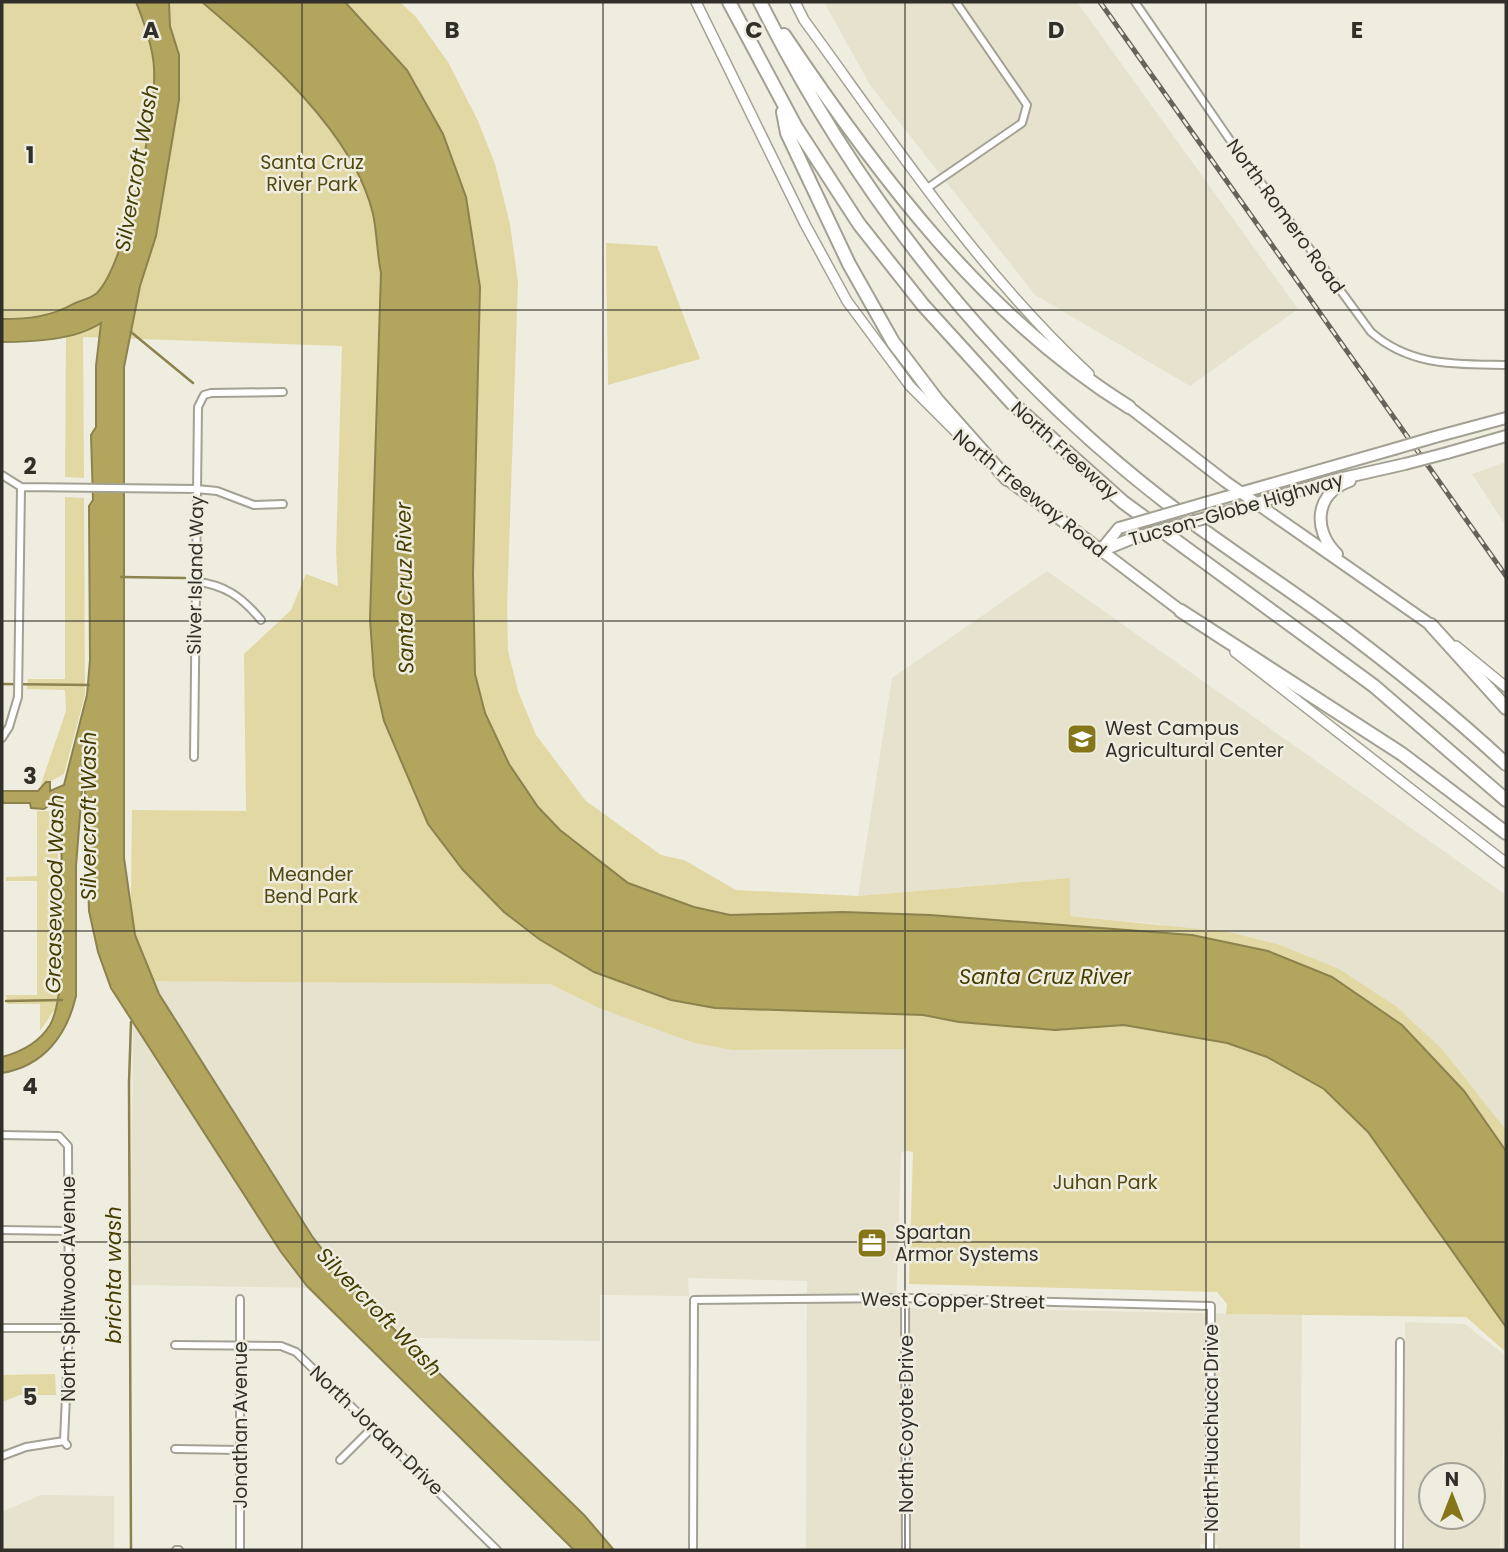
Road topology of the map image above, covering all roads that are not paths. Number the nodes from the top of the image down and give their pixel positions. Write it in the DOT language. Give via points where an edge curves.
graph roads {
  1 [pos="696,2"];
  2 [pos="729,2"];
  3 [pos="761,2"];
  4 [pos="795,2"];
  5 [pos="956,2"];
  6 [pos="1135,2"];
  7 [pos="782,101"];
  8 [pos="926,189"];
  9 [pos="1506,365"];
  10 [pos="283,392"];
  11 [pos="1129,407"];
  12 [pos="1506,418"];
  13 [pos="1506,436"];
  14 [pos="1378,471"];
  15 [pos="2,475"];
  16 [pos="1007,479"];
  17 [pos="21,486"];
  18 [pos="197,489"];
  19 [pos="1242,493"];
  20 [pos="1257,503"];
  21 [pos="283,504"];
  22 [pos="1101,551"];
  23 [pos="194,581"];
  24 [pos="1369,582"];
  25 [pos="1181,611"];
  26 [pos="261,620"];
  27 [pos="1431,625"];
  28 [pos="1506,687"];
  29 [pos="1506,708"];
  30 [pos="2,741"];
  31 [pos="194,757"];
  32 [pos="1506,764"];
  33 [pos="1506,800"];
  34 [pos="1506,833"];
  35 [pos="1506,863"];
  36 [pos="2,1135"];
  37 [pos="2,1230"];
  38 [pos="69,1231"];
  39 [pos="905,1298"];
  40 [pos="240,1299"];
  41 [pos="1212,1306"];
  42 [pos="2,1328"];
  43 [pos="69,1328"];
  44 [pos="1400,1342"];
  45 [pos="239,1344"];
  46 [pos="175,1345"];
  47 [pos="374,1426"];
  48 [pos="176,1449"];
  49 [pos="240,1450"];
  50 [pos="2,1456"];
  51 [pos="340,1460"];
  52 [pos="240,1550"];
  53 [pos="498,1550"];
  54 [pos="693,1550"];
  55 [pos="906,1550"];
  56 [pos="1210,1550"];
  57 [pos="1399,1550"];
  1 -- 16 [label="main road, North Freeway Road" via="847,301 910,386 961,440"];
  2 -- 7 [label="highway, North Freeway"];
  3 -- 11 [label="highway" via="863,147 980,285 1029,335"];
  3 -- 32 [label="highway, North Freeway" via="812,102 850,163 942,287 1020,371 1144,485 1351,635"];
  4 -- 8 [label="main road"];
  5 -- 8 [label="street" via="1027,104 1026,115 1022,123"];
  6 -- 9 [label="street, North Romero Road" via="1371,332 1398,352 1419,360"];
  7 -- 16 [label="highway" via="787,133 875,312 925,385"];
  7 -- 33 [label="highway, North Freeway" via="859,224 923,305 1012,403 1123,502 1374,686"];
  8 -- 11 [label="main road" via="1032,319"];
  10 -- 18 [label="street, Silver Island Way" via="202,395"];
  11 -- 19 [label="highway"];
  12 -- 19 [label="highway, Tucson-Globe Highway, bridge"];
  13 -- 14 [label="highway, Tucson-Globe Highway, bridge"];
  14 -- 20 [label="highway, Tucson-Globe Highway"];
  14 -- 24 [label="highway" via="1336,487 1324,501 1319,517 1328,544"];
  15 -- 17 [label="street"];
  16 -- 22 [label="highway, North Freeway Road"];
  17 -- 18 [label="street"];
  17 -- 30 [label="street" via="18,697"];
  18 -- 21 [label="street" via="254,505"];
  18 -- 23 [label="street, Silver Island Way"];
  19 -- 20 [label="highway"];
  19 -- 22 [label="highway, Tucson-Globe Highway, bridge" via="1119,528"];
  20 -- 22 [label="highway, Tucson-Globe Highway, bridge"];
  20 -- 24 [label="highway"];
  22 -- 25 [label="highway, North Freeway Road"];
  23 -- 26 [label="street" via="228,589"];
  23 -- 31 [label="street, Silver Island Way"];
  24 -- 27 [label="highway"];
  25 -- 34 [label="highway" via="1402,754"];
  25 -- 35 [label="main road, North Freeway Road"];
  27 -- 28 [label="main road"];
  27 -- 29 [label="highway"];
  36 -- 38 [label="street, North Splitwood Avenue" via="65,1137"];
  37 -- 38 [label="street"];
  38 -- 43 [label="street, North Splitwood Avenue"];
  39 -- 41 [label="street, West Copper Street"];
  39 -- 54 [label="street, West Copper Street" via="694,1300"];
  39 -- 55 [label="street, North Coyote Drive"];
  40 -- 45 [label="street, Jonathan Avenue"];
  41 -- 56 [label="street, North Huachuca Drive"];
  42 -- 43 [label="street"];
  43 -- 50 [label="street, North Splitwood Avenue" via="65,1443 26,1447"];
  44 -- 57 [label="street"];
  45 -- 46 [label="street, North Jordan Drive"];
  45 -- 47 [label="street, North Jordan Drive" via="281,1346 296,1352"];
  45 -- 49 [label="street, Jonathan Avenue"];
  47 -- 51 [label="street"];
  47 -- 53 [label="street, North Jordan Drive"];
  48 -- 49 [label="street"];
  49 -- 52 [label="street, Jonathan Avenue"];
}
